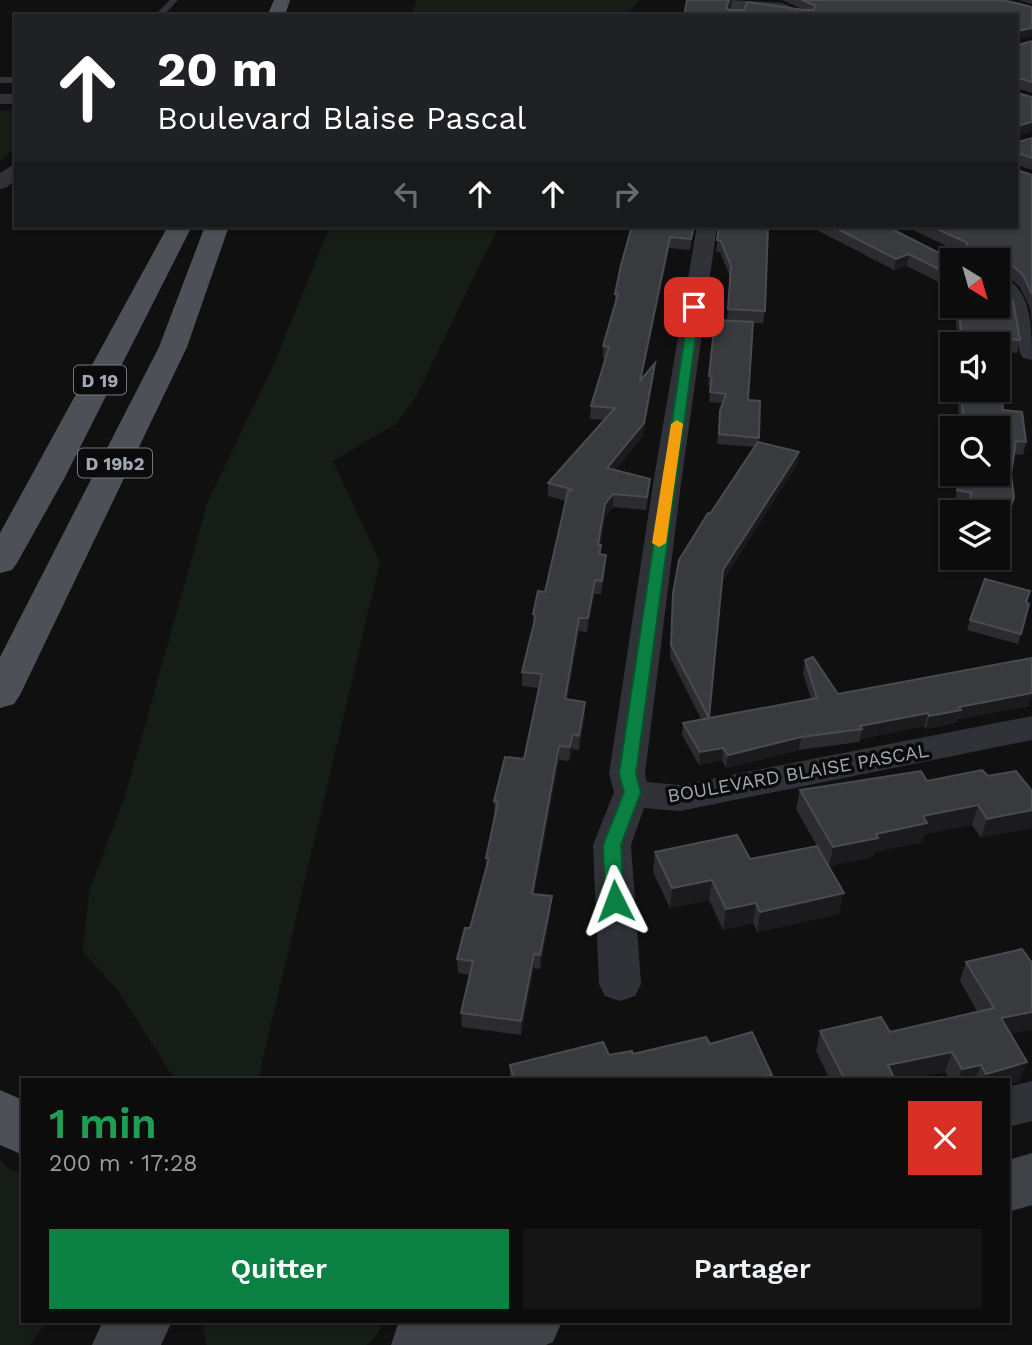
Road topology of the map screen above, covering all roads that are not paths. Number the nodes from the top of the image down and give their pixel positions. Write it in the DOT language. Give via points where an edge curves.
graph roads {
  1 [pos="174,0"];
  2 [pos="160,14"];
  3 [pos="735,14"];
  4 [pos="800,14"];
  5 [pos="14,171"];
  6 [pos="0,183"];
  7 [pos="179,228"];
  8 [pos="209,228"];
  9 [pos="215,228"];
  10 [pos="707,228"];
  11 [pos="1010,290"];
  12 [pos="1028,305"];
  13 [pos="1032,353"];
  14 [pos="48,479"];
  15 [pos="0,522"];
  16 [pos="0,563"];
  17 [pos="0,638"];
  18 [pos="0,695"];
  19 [pos="1032,728"];
  20 [pos="632,792"];
  21 [pos="620,984"];
  22 [pos="1032,1101"];
  23 [pos="1010,1106"];
  24 [pos="0,1114"];
  25 [pos="21,1130"];
  26 [pos="1032,1179"];
  27 [pos="1010,1185"];
  28 [pos="140,1323"];
  29 [pos="142,1323"];
  30 [pos="428,1323"];
  31 [pos="527,1323"];
  32 [pos="121,1345"];
  33 [pos="145,1345"];
  34 [pos="421,1345"];
  35 [pos="476,1345"];
  1 -- 2 [label="lane"];
  3 -- 4 [label="street" via="737,3 782,7"];
  5 -- 6 [label="street"];
  7 -- 14 [label="main road, D 19"];
  8 -- 17 [label="main road, D 19" via="57,536"];
  9 -- 18 [label="main road, D 19b2" via="173,347"];
  10 -- 20 [label="street" via="627,774"];
  11 -- 12 [label="street"];
  12 -- 13 [label="street"];
  14 -- 15 [label="main road"];
  14 -- 16 [label="main road, D 19"];
  19 -- 20 [label="street, BOULEVARD BLAISE PASCAL" via="680,798 658,799"];
  20 -- 21 [label="street" via="612,845"];
  22 -- 23 [label="street"];
  24 -- 25 [label="main road"];
  26 -- 27 [label="main road"];
  28 -- 32 [label="main road"];
  29 -- 33 [label="main road"];
  30 -- 34 [label="main road"];
  31 -- 35 [label="main road"];
}
